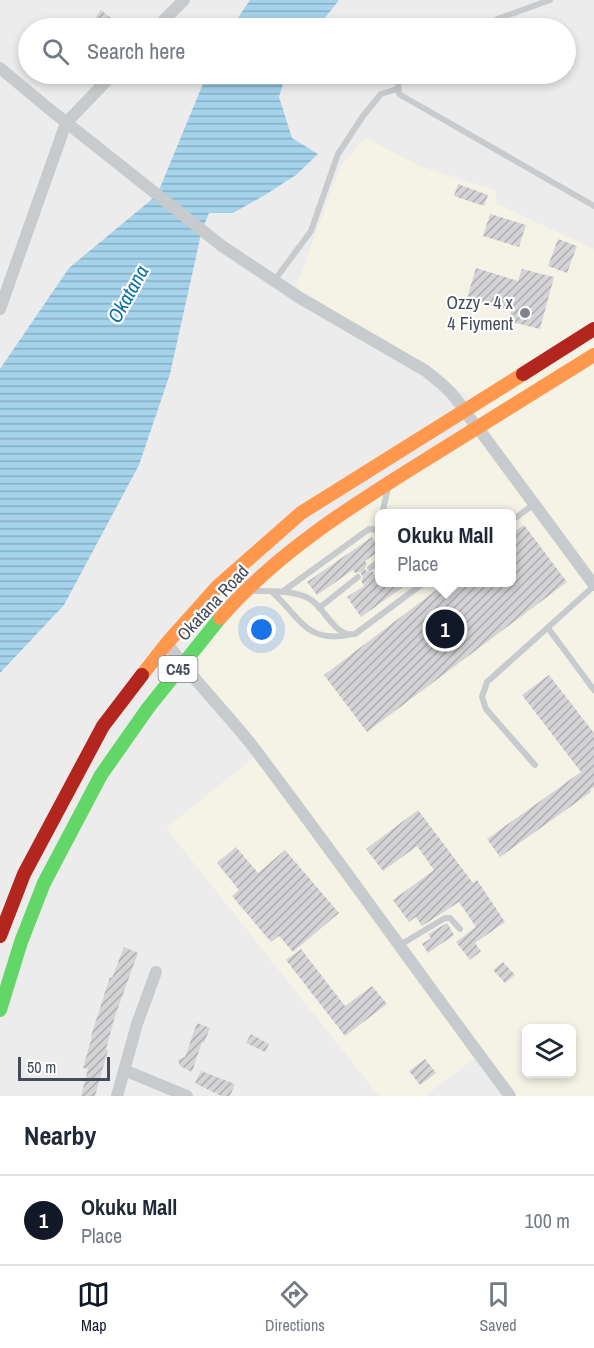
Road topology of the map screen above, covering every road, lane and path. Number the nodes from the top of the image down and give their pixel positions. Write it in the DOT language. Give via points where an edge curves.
graph roads {
  1 [pos="184,0"];
  2 [pos="550,0"];
  3 [pos="166,18"];
  4 [pos="500,18"];
  5 [pos="0,68"];
  6 [pos="18,83"];
  7 [pos="19,84"];
  8 [pos="103,84"];
  9 [pos="399,84"];
  10 [pos="398,89"];
  11 [pos="66,123"];
  12 [pos="594,206"];
  13 [pos="274,281"];
  14 [pos="0,309"];
  15 [pos="594,329"];
  16 [pos="594,355"];
  17 [pos="463,411"];
  18 [pos="478,428"];
  19 [pos="389,482"];
  20 [pos="533,505"];
  21 [pos="383,509"];
  22 [pos="516,517"];
  23 [pos="375,530"];
  24 [pos="375,565"];
  25 [pos="370,568"];
  26 [pos="358,577"];
  27 [pos="594,585"];
  28 [pos="418,587"];
  29 [pos="245,591"];
  30 [pos="271,591"];
  31 [pos="282,592"];
  32 [pos="320,608"];
  33 [pos="548,628"];
  34 [pos="349,635"];
  35 [pos="167,643"];
  36 [pos="182,664"];
  37 [pos="594,690"];
  38 [pos="535,765"];
  39 [pos="460,929"];
  40 [pos="0,936"];
  41 [pos="400,945"];
  42 [pos="156,972"];
  43 [pos="0,1010"];
  44 [pos="124,1070"];
  45 [pos="117,1096"];
  46 [pos="187,1096"];
  47 [pos="510,1096"];
  1 -- 3 [label="street"];
  2 -- 4 [label="lane"];
  5 -- 6 [label="street"];
  7 -- 11 [label="street"];
  8 -- 11 [label="street"];
  9 -- 10 [label="lane"];
  10 -- 12 [label="lane" via="399,94 427,112"];
  10 -- 13 [label="lane" via="381,94 338,154 311,231"];
  11 -- 13 [label="street" via="222,246"];
  11 -- 14 [label="street"];
  13 -- 17 [label="street" via="426,371 450,392"];
  15 -- 17 [label="main road, C45"];
  16 -- 18 [label="main road, C45"];
  17 -- 18 [label="street"];
  17 -- 35 [label="main road, Okatana Road / C45" via="285,526 218,586"];
  18 -- 19 [label="main road, Okatana Road / C45"];
  18 -- 20 [label="street"];
  19 -- 21 [label="lane"];
  19 -- 29 [label="main road, Okatana Road / C45" via="321,528"];
  20 -- 22 [label="lane"];
  20 -- 27 [label="street"];
  23 -- 31 [label="lane" via="369,529"];
  24 -- 25 [label="lane"];
  26 -- 32 [label="lane"];
  27 -- 33 [label="lane"];
  28 -- 34 [label="lane" via="356,634"];
  29 -- 30 [label="lane"];
  29 -- 36 [label="main road, Okatana Road / C45"];
  30 -- 31 [label="lane"];
  30 -- 34 [label="lane" via="318,636"];
  31 -- 32 [label="lane" via="311,599"];
  32 -- 34 [label="lane" via="341,632"];
  33 -- 37 [label="lane"];
  33 -- 38 [label="lane" via="487,682 482,697 486,709"];
  35 -- 36 [label="street"];
  35 -- 40 [label="main road, Okatana Road / C45" via="103,726 24,874"];
  36 -- 41 [label="street" via="252,746"];
  36 -- 43 [label="main road, Okatana Road / C45" via="101,775 44,883"];
  39 -- 41 [label="lane" via="445,918"];
  41 -- 47 [label="street"];
  42 -- 44 [label="street"];
  44 -- 45 [label="street"];
  44 -- 46 [label="street"];
}
